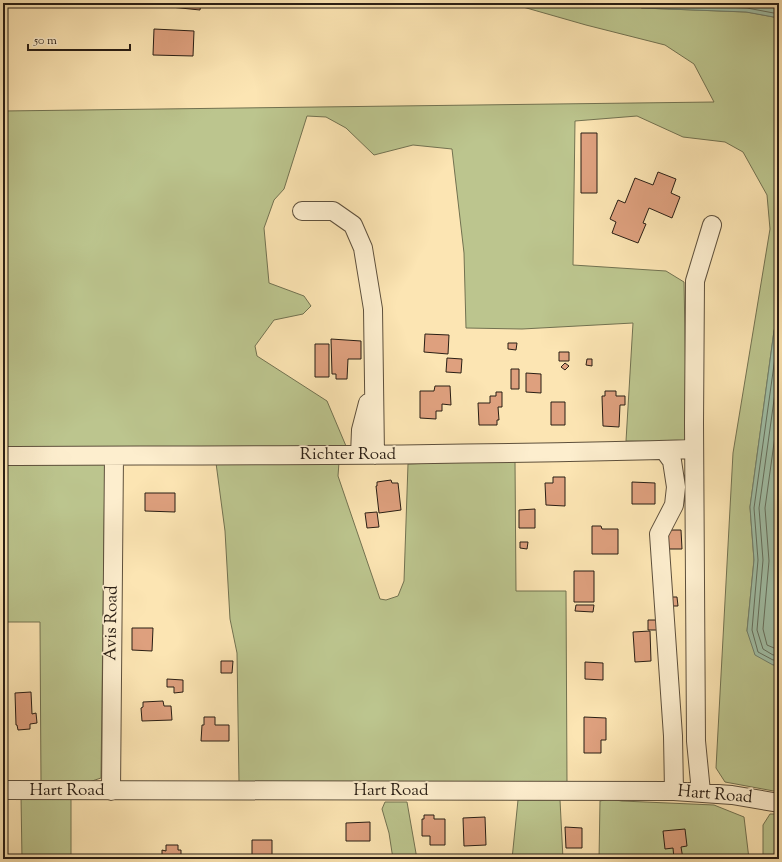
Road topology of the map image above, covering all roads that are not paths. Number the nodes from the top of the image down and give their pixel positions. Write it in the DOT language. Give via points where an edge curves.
graph roads {
  1 [pos="302,211"];
  2 [pos="712,225"];
  3 [pos="694,449"];
  4 [pos="664,450"];
  5 [pos="367,455"];
  6 [pos="3,456"];
  7 [pos="114,456"];
  8 [pos="3,790"];
  9 [pos="111,791"];
  10 [pos="674,791"];
  11 [pos="701,792"];
  12 [pos="779,803"];
  1 -- 5 [label="street" via="333,210 353,225 363,248 373,309 374,395"];
  2 -- 3 [label="street" via="695,281"];
  3 -- 4 [label="street, Richter Road"];
  3 -- 11 [label="street" via="696,742"];
  4 -- 5 [label="street, Richter Road"];
  4 -- 10 [label="street" via="672,461 676,487 674,505 659,534 673,736"];
  5 -- 7 [label="street, Richter Road"];
  6 -- 7 [label="street, Richter Road"];
  7 -- 9 [label="street, Avis Road"];
  8 -- 9 [label="street, Hart Road"];
  9 -- 10 [label="street, Hart Road"];
  10 -- 11 [label="street, Hart Road"];
  11 -- 12 [label="street, Hart Road"];
}
